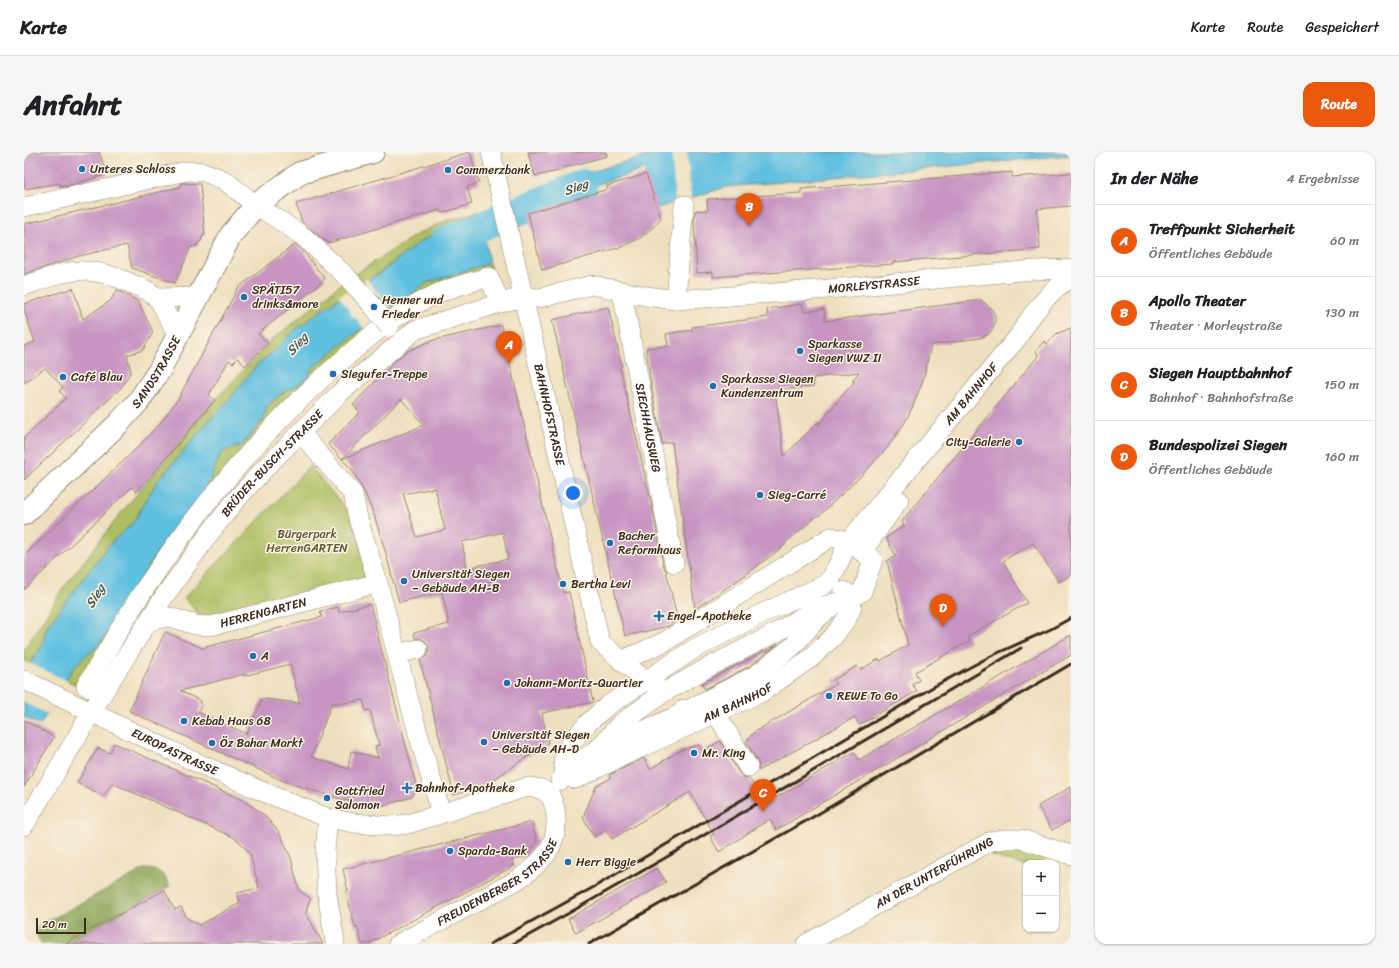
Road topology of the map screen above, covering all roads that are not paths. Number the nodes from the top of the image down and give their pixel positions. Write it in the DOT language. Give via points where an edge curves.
graph roads {
  1 [pos="372,152"];
  2 [pos="491,152"];
  3 [pos="256,204"];
  4 [pos="684,204"];
  5 [pos="24,206"];
  6 [pos="1071,269"];
  7 [pos="1071,276"];
  8 [pos="24,286"];
  9 [pos="1071,289"];
  10 [pos="622,292"];
  11 [pos="198,296"];
  12 [pos="524,297"];
  13 [pos="157,298"];
  14 [pos="676,300"];
  15 [pos="500,303"];
  16 [pos="394,334"];
  17 [pos="178,335"];
  18 [pos="1014,341"];
  19 [pos="301,429"];
  20 [pos="899,500"];
  21 [pos="24,514"];
  22 [pos="856,546"];
  23 [pos="674,563"];
  24 [pos="378,583"];
  25 [pos="834,599"];
  26 [pos="148,622"];
  27 [pos="418,649"];
  28 [pos="397,654"];
  29 [pos="755,658"];
  30 [pos="621,661"];
  31 [pos="24,680"];
  32 [pos="661,688"];
  33 [pos="103,693"];
  34 [pos="712,706"];
  35 [pos="84,708"];
  36 [pos="685,714"];
  37 [pos="596,750"];
  38 [pos="572,766"];
  39 [pos="748,767"];
  40 [pos="550,795"];
  41 [pos="441,813"];
  42 [pos="328,818"];
  43 [pos="24,826"];
  44 [pos="1071,855"];
  45 [pos="335,941"];
  46 [pos="398,944"];
  47 [pos="806,944"];
  1 -- 3 [label="main road, SANDSTRASSE" via="300,173"];
  2 -- 12 [label="street, BAHNHOFSTRASSE"];
  3 -- 5 [label="street" via="224,180 204,172 187,172"];
  3 -- 11 [label="main road, SANDSTRASSE" via="231,235"];
  3 -- 16 [label="street, bridge" via="303,236 347,277"];
  4 -- 14 [label="street"];
  6 -- 14 [label="street, MORLEYSTRASSE"];
  7 -- 18 [label="street, AM BAHNHOF" via="1044,299"];
  8 -- 13 [label="street" via="63,272 89,270 126,281"];
  9 -- 18 [label="street, AM BAHNHOF" via="1038,323"];
  10 -- 12 [label="street, MORLEYSTRASSE" via="592,285 539,298"];
  10 -- 14 [label="street, MORLEYSTRASSE"];
  10 -- 23 [label="street, SIECHHAUSWEG"];
  11 -- 13 [label="street"];
  11 -- 17 [label="main road, SANDSTRASSE"];
  12 -- 15 [label="street, BRÜDER-BUSCH-STRASSE"];
  12 -- 30 [label="street, BAHNHOFSTRASSE" via="600,642"];
  13 -- 17 [label="street"];
  15 -- 16 [label="street, BRÜDER-BUSCH-STRASSE" via="415,330"];
  15 -- 33 [label="street" via="489,277 459,285 422,302 370,336 287,412 212,495 143,591 86,686"];
  16 -- 19 [label="street, BRÜDER-BUSCH-STRASSE"];
  17 -- 21 [label="main road, SANDSTRASSE" via="138,402"];
  18 -- 22 [label="street, AM BAHNHOF"];
  19 -- 24 [label="street" via="353,494"];
  19 -- 26 [label="street, BRÜDER-BUSCH-STRASSE" via="251,480 212,530"];
  20 -- 22 [label="street"];
  22 -- 25 [label="street, AM BAHNHOF" via="832,577"];
  22 -- 25 [label="street" via="873,560 862,592"];
  22 -- 30 [label="street" via="831,537 664,642"];
  24 -- 26 [label="street, HERRENGARTEN" via="211,626 195,625 170,617"];
  24 -- 28 [label="street"];
  25 -- 29 [label="street" via="779,631"];
  25 -- 29 [label="street" via="792,647"];
  25 -- 32 [label="street, AM BAHNHOF" via="761,614 694,649"];
  25 -- 34 [label="street, AM BAHNHOF" via="852,606 847,618 833,637 811,658 762,692"];
  26 -- 33 [label="street, BRÜDER-BUSCH-STRASSE"];
  27 -- 28 [label="street"];
  28 -- 41 [label="street"];
  29 -- 32 [label="street" via="707,668"];
  29 -- 34 [label="street" via="756,675"];
  30 -- 32 [label="street, BAHNHOFSTRASSE"];
  31 -- 35 [label="street, EUROPASTRASSE"];
  32 -- 36 [label="street, BAHNHOFSTRASSE"];
  32 -- 37 [label="street" via="619,725"];
  32 -- 38 [label="street, AM BAHNHOF" via="607,706 571,743 563,760"];
  33 -- 35 [label="street, BRÜDER-BUSCH-STRASSE"];
  34 -- 36 [label="street"];
  34 -- 38 [label="street, AM BAHNHOF" via="627,754 578,778 574,779"];
  34 -- 39 [label="street"];
  35 -- 42 [label="street, EUROPASTRASSE" via="202,765"];
  35 -- 43 [label="street, BRÜDER-BUSCH-STRASSE"];
  36 -- 37 [label="street"];
  37 -- 38 [label="street"];
  38 -- 40 [label="street"];
  40 -- 41 [label="street, EUROPASTRASSE" via="540,789 528,788"];
  40 -- 46 [label="street, FREUDENBERGER STRASSE" via="556,813 554,841 546,855 532,869 519,879"];
  41 -- 42 [label="street, EUROPASTRASSE" via="408,824 391,826"];
  42 -- 45 [label="street" via="324,852 327,894"];
  44 -- 47 [label="street, AN DER UNTERFÜHRUNG" via="1021,839 991,841"];
}
